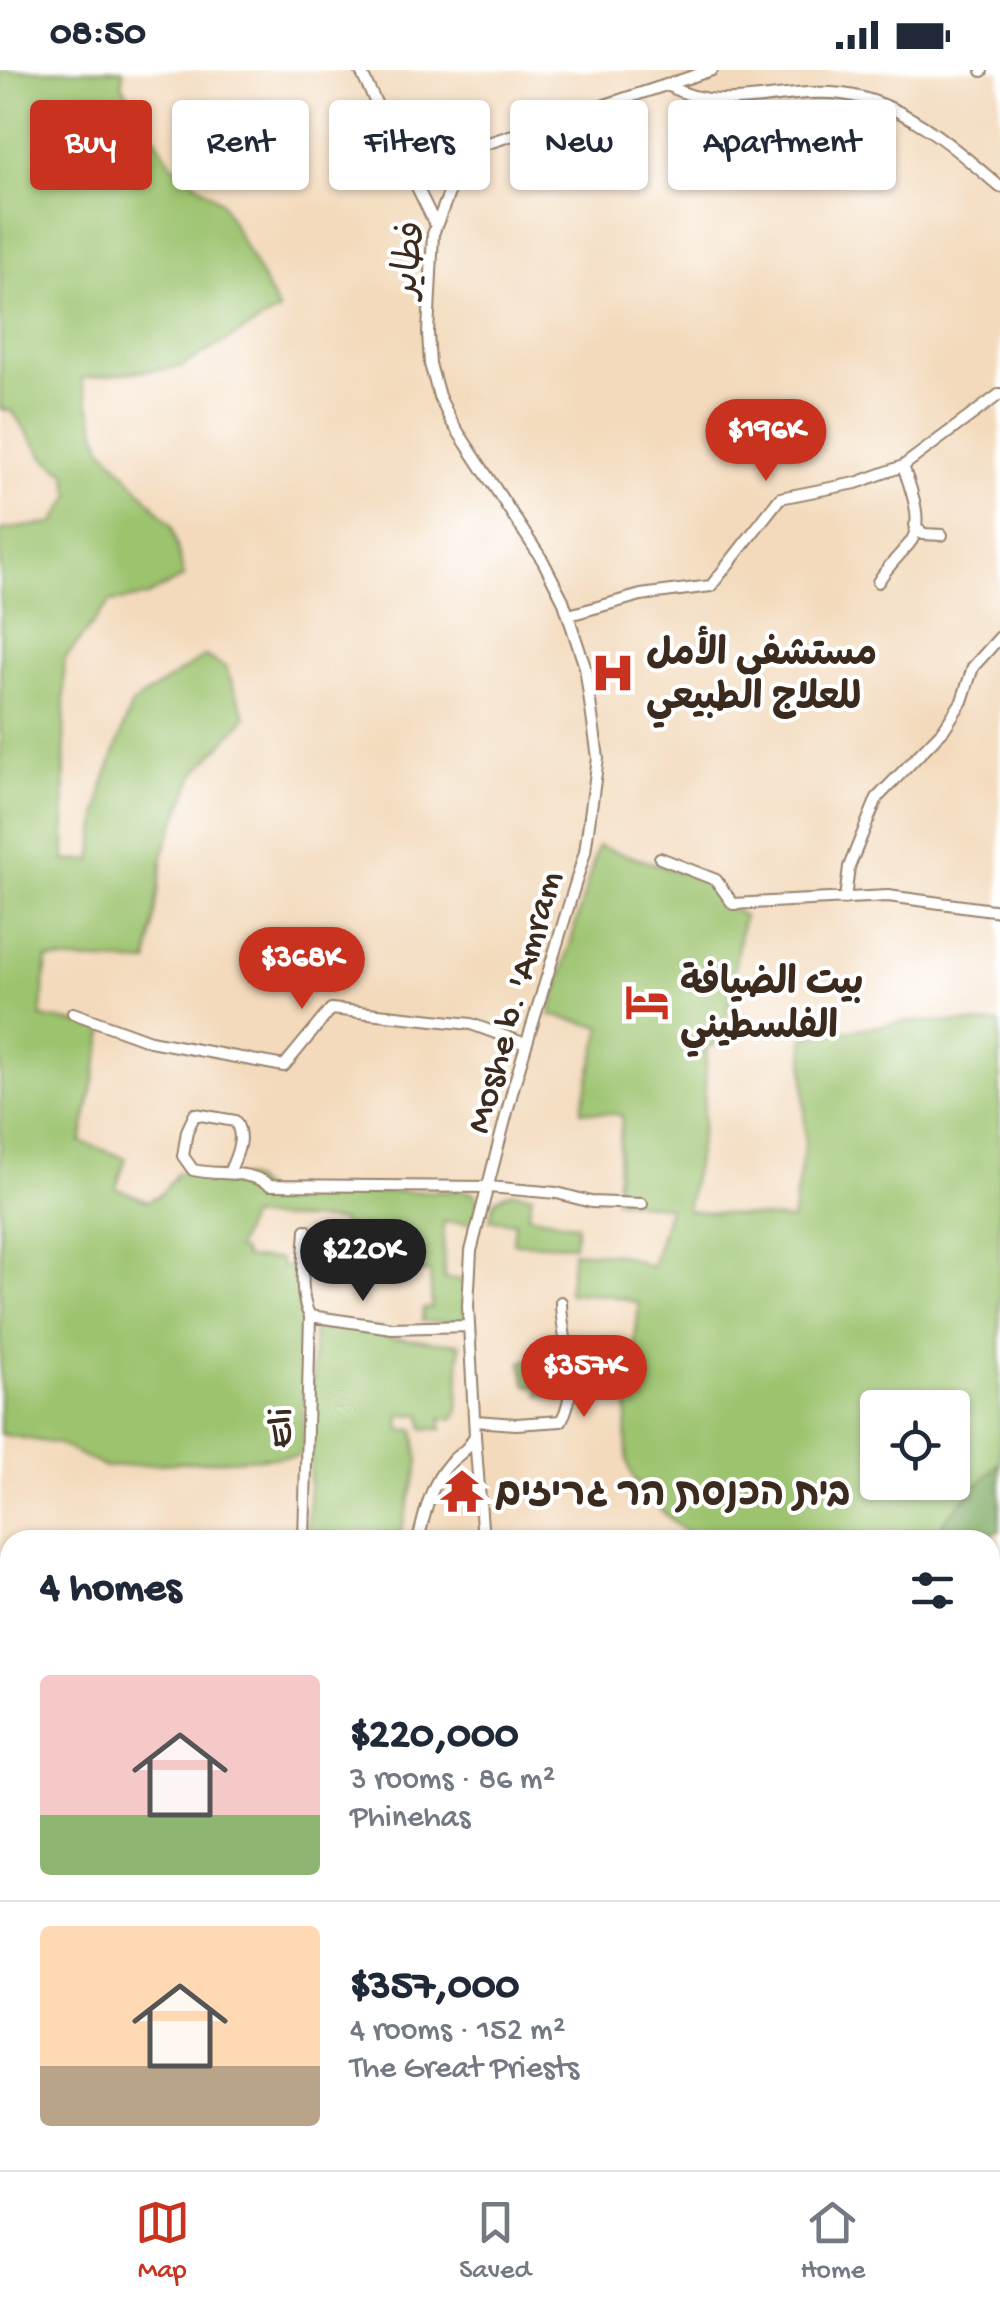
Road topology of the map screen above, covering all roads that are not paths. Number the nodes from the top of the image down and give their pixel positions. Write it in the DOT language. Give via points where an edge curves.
graph roads {
  1 [pos="360,70"];
  2 [pos="712,70"];
  3 [pos="667,84"];
  4 [pos="1000,187"];
  5 [pos="436,225"];
  6 [pos="1000,394"];
  7 [pos="903,466"];
  8 [pos="915,526"];
  9 [pos="942,535"];
  10 [pos="878,582"];
  11 [pos="563,600"];
  12 [pos="569,614"];
  13 [pos="1000,637"];
  14 [pos="660,858"];
  15 [pos="846,899"];
  16 [pos="1000,911"];
  17 [pos="73,1012"];
  18 [pos="526,1044"];
  19 [pos="228,1173"];
  20 [pos="489,1187"];
  21 [pos="642,1204"];
  22 [pos="306,1230"];
  23 [pos="561,1302"];
  24 [pos="310,1316"];
  25 [pos="469,1326"];
  26 [pos="476,1421"];
  27 [pos="475,1436"];
  28 [pos="304,1530"];
  29 [pos="421,1530"];
  30 [pos="482,1530"];
  1 -- 5 [label="street"];
  2 -- 3 [label="street, فطاير"];
  3 -- 4 [label="street" via="696,99 724,101 859,96 932,132"];
  3 -- 5 [label="street, فطاير" via="476,147 460,165"];
  5 -- 11 [label="street, فطاير" via="428,338 436,385 451,421"];
  6 -- 7 [label="street"];
  7 -- 8 [label="street"];
  7 -- 12 [label="street" via="780,498 711,586"];
  8 -- 9 [label="street" via="923,534"];
  8 -- 10 [label="street" via="908,546"];
  11 -- 12 [label="street, Moshe b. 'Amram"];
  12 -- 18 [label="street, Moshe b. 'Amram" via="586,666 598,765 585,852"];
  13 -- 15 [label="street" via="973,667 956,714 877,798 850,868"];
  14 -- 15 [label="street" via="716,880 733,904"];
  15 -- 16 [label="street" via="888,896"];
  17 -- 18 [label="street" via="150,1042 284,1066 331,1009 471,1024"];
  18 -- 20 [label="street, Moshe b. 'Amram"];
  19 -- 19 [label="street" via="240,1141 238,1124 195,1114 185,1161 193,1170"];
  19 -- 20 [label="street" via="270,1184"];
  20 -- 21 [label="street"];
  20 -- 25 [label="street, Moshe b. 'Amram" via="470,1258"];
  22 -- 24 [label="street, Eli" via="304,1296"];
  23 -- 26 [label="street" via="569,1350 568,1404 561,1421"];
  24 -- 25 [label="street" via="392,1328"];
  24 -- 28 [label="street, Eli"];
  25 -- 26 [label="street, Moshe b. 'Amram"];
  26 -- 27 [label="street, Moshe b. 'Amram"];
  27 -- 29 [label="street" via="436,1484"];
  27 -- 30 [label="street, Moshe b. 'Amram"];
}
